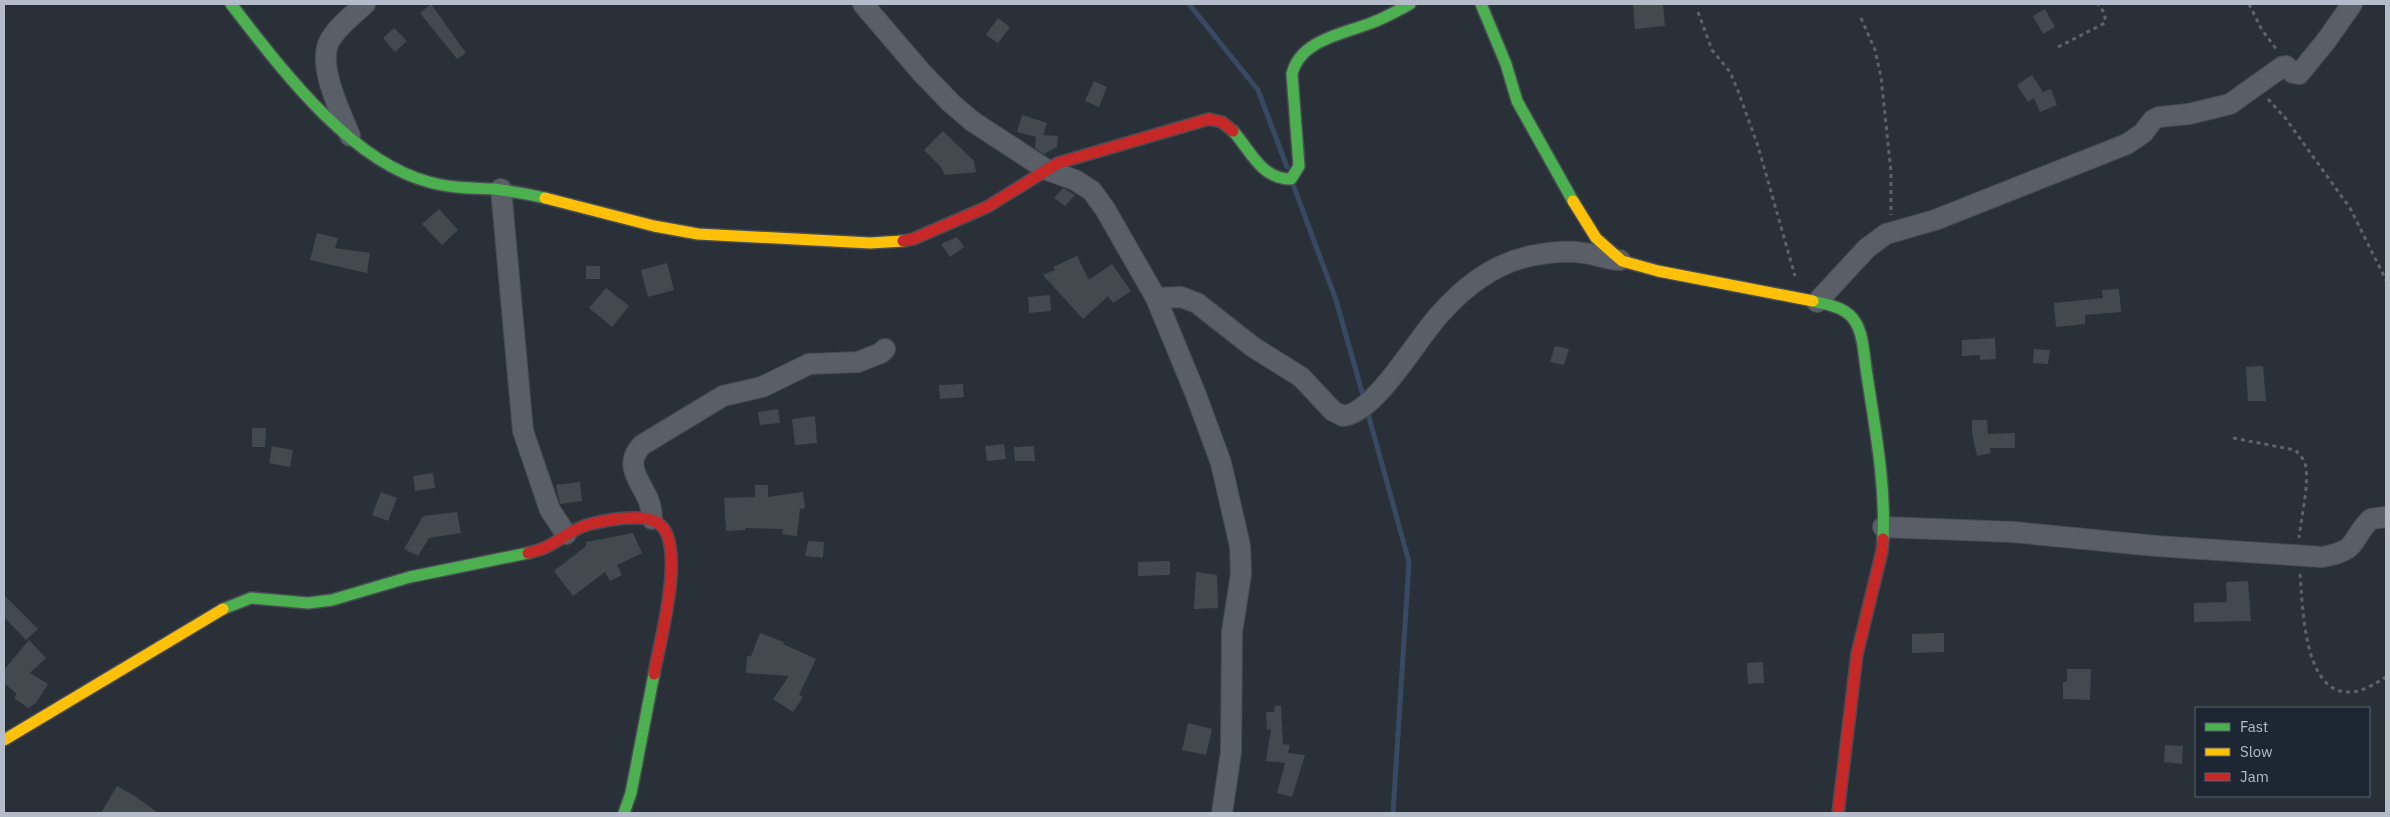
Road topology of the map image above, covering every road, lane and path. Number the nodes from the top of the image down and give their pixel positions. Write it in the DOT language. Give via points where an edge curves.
graph roads {
  1 [pos="231,4"];
  2 [pos="365,4"];
  3 [pos="863,4"];
  4 [pos="1410,4"];
  5 [pos="1482,4"];
  6 [pos="2098,4"];
  7 [pos="2248,4"];
  8 [pos="2352,4"];
  9 [pos="1698,12"];
  10 [pos="1861,18"];
  11 [pos="2058,47"];
  12 [pos="2286,66"];
  13 [pos="2258,86"];
  14 [pos="350,137"];
  15 [pos="1047,170"];
  16 [pos="501,189"];
  17 [pos="1890,233"];
  18 [pos="1622,260"];
  19 [pos="2386,280"];
  20 [pos="1156,298"];
  21 [pos="1811,301"];
  22 [pos="885,349"];
  23 [pos="2233,438"];
  24 [pos="2386,517"];
  25 [pos="652,519"];
  26 [pos="1883,527"];
  27 [pos="566,534"];
  28 [pos="2298,556"];
  29 [pos="2386,678"];
  30 [pos="4,740"];
  31 [pos="624,813"];
  32 [pos="1222,813"];
  33 [pos="1838,813"];
  1 -- 14 [label="street" via="284,74 310,103"];
  2 -- 14 [label="street" via="329,41 326,54 327,73"];
  3 -- 15 [label="street" via="951,103 988,133"];
  4 -- 15 [label="street" via="1373,23 1311,46 1294,62 1292,74 1299,166 1291,180 1277,179 1263,169 1233,129 1223,122 1209,119 1073,158"];
  5 -- 18 [label="street" via="1517,101 1532,130 1596,238"];
  6 -- 11 [label="path" via="2105,14 2105,23"];
  7 -- 12 [label="path"];
  8 -- 12 [label="street" via="2302,72 2293,73"];
  9 -- 21 [label="path" via="1712,50 1730,72 1738,91 1758,146 1790,260"];
  10 -- 17 [label="path" via="1882,77 1890,172"];
  12 -- 13 [label="street"];
  13 -- 17 [label="street" via="2237,101 2220,107 2158,117 2127,144 1935,220"];
  13 -- 19 [label="path" via="2350,208"];
  14 -- 16 [label="street" via="417,178 442,185"];
  15 -- 16 [label="street" via="987,207 913,239 892,243 717,236 643,223"];
  15 -- 20 [label="street" via="1075,180 1092,191"];
  16 -- 27 [label="street" via="523,431 550,510"];
  17 -- 21 [label="street" via="1867,248"];
  18 -- 20 [label="street" via="1570,252 1530,256 1500,266 1484,275 1441,313 1374,398 1358,411 1343,416 1333,412 1301,377 1253,347 1197,303 1181,297"];
  18 -- 21 [label="street" via="1658,271"];
  20 -- 32 [label="street" via="1221,463 1240,546 1241,574 1232,632 1232,744"];
  21 -- 26 [label="street" via="1837,306 1856,322 1861,336 1881,480"];
  22 -- 25 [label="street" via="858,362 809,364 762,386 722,396 642,445 633,466 650,504"];
  23 -- 28 [label="path" via="2296,450 2305,463"];
  24 -- 28 [label="street" via="2371,519 2355,543 2345,551 2322,557"];
  25 -- 27 [label="street" via="611,519"];
  25 -- 31 [label="street" via="667,536 673,560 672,578 631,793"];
  26 -- 28 [label="street" via="2013,532"];
  26 -- 33 [label="street" via="1882,551 1854,670"];
  27 -- 30 [label="street" via="546,547 515,556 410,577 332,600 308,603 251,598 239,601"];
  28 -- 29 [label="path" via="2308,643 2313,664 2325,682 2338,690 2350,692"];
}
